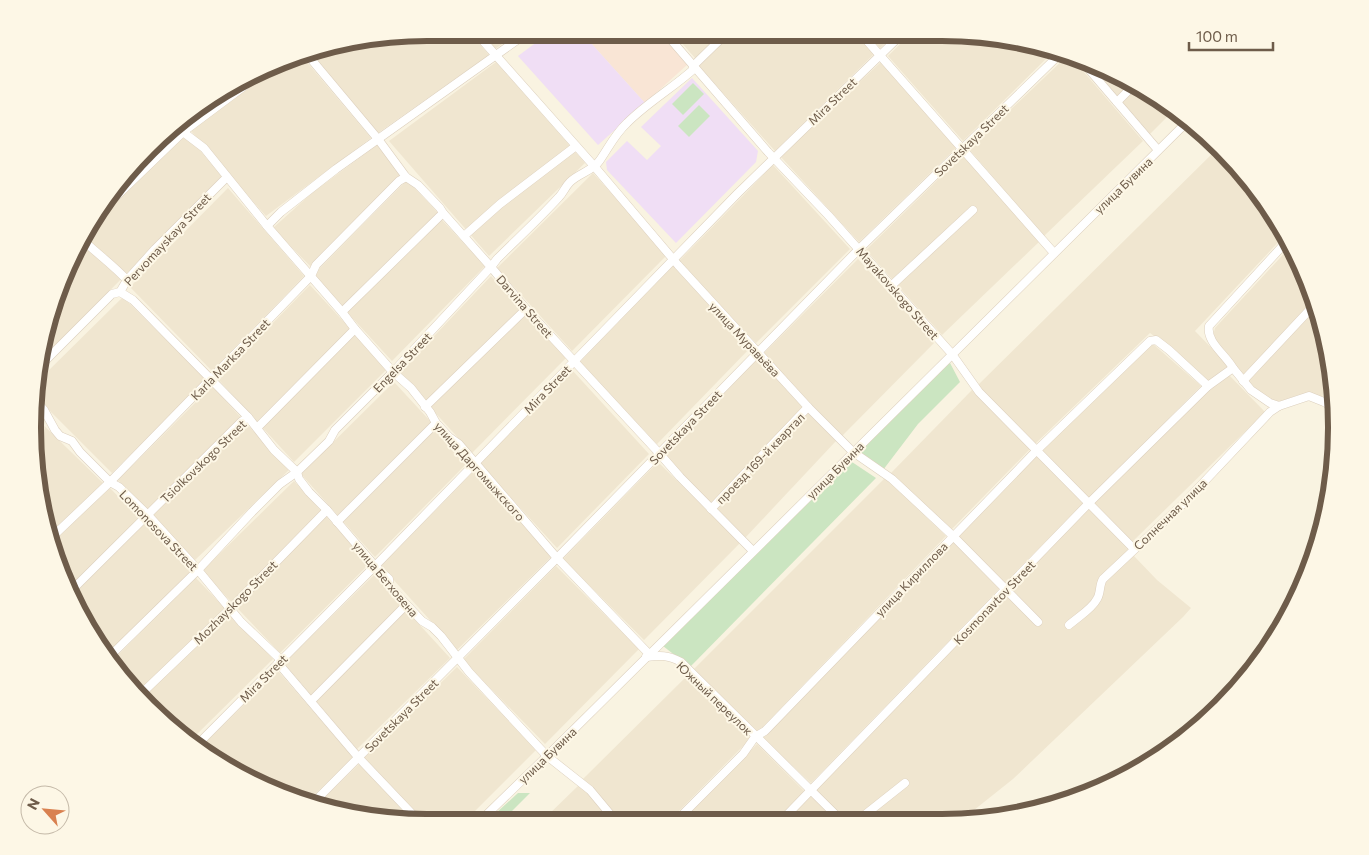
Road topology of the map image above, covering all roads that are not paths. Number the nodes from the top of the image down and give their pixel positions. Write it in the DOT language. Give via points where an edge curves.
graph roads {
  1 [pos="483,41"];
  2 [pos="516,41"];
  3 [pos="672,41"];
  4 [pos="719,41"];
  5 [pos="868,41"];
  6 [pos="895,41"];
  7 [pos="496,55"];
  8 [pos="881,55"];
  9 [pos="312,59"];
  10 [pos="1055,59"];
  11 [pos="694,67"];
  12 [pos="1091,72"];
  13 [pos="1129,90"];
  14 [pos="224,100"];
  15 [pos="1117,102"];
  16 [pos="190,123"];
  17 [pos="1183,126"];
  18 [pos="181,129"];
  19 [pos="174,136"];
  20 [pos="378,139"];
  21 [pos="576,146"];
  22 [pos="963,148"];
  23 [pos="1158,150"];
  24 [pos="774,157"];
  25 [pos="594,166"];
  26 [pos="227,177"];
  27 [pos="406,177"];
  28 [pos="130,181"];
  29 [pos="973,210"];
  30 [pos="443,213"];
  31 [pos="266,226"];
  32 [pos="464,236"];
  33 [pos="88,245"];
  34 [pos="1282,246"];
  35 [pos="859,250"];
  36 [pos="1054,253"];
  37 [pos="673,259"];
  38 [pos="491,267"];
  39 [pos="311,276"];
  40 [pos="127,280"];
  41 [pos="891,286"];
  42 [pos="120,292"];
  43 [pos="526,309"];
  44 [pos="1309,310"];
  45 [pos="342,312"];
  46 [pos="355,329"];
  47 [pos="758,353"];
  48 [pos="952,354"];
  49 [pos="48,358"];
  50 [pos="574,361"];
  51 [pos="1233,368"];
  52 [pos="393,372"];
  53 [pos="211,379"];
  54 [pos="1242,381"];
  55 [pos="1208,386"];
  56 [pos="1327,404"];
  57 [pos="1278,406"];
  58 [pos="42,407"];
  59 [pos="425,407"];
  60 [pos="808,407"];
  61 [pos="248,417"];
  62 [pos="436,423"];
  63 [pos="257,428"];
  64 [pos="1037,450"];
  65 [pos="853,452"];
  66 [pos="660,453"];
  67 [pos="475,464"];
  68 [pos="297,472"];
  69 [pos="110,482"];
  70 [pos="1089,504"];
  71 [pos="711,509"];
  72 [pos="328,510"];
  73 [pos="148,515"];
  74 [pos="337,522"];
  75 [pos="56,533"];
  76 [pos="953,536"];
  77 [pos="1134,549"];
  78 [pos="753,551"];
  79 [pos="557,558"];
  80 [pos="375,566"];
  81 [pos="198,570"];
  82 [pos="76,586"];
  83 [pos="1006,590"];
  84 [pos="406,605"];
  85 [pos="231,608"];
  86 [pos="1038,622"];
  87 [pos="1069,625"];
  88 [pos="114,653"];
  89 [pos="648,656"];
  90 [pos="458,658"];
  91 [pos="279,662"];
  92 [pos="145,691"];
  93 [pos="310,701"];
  94 [pos="755,737"];
  95 [pos="201,741"];
  96 [pos="547,756"];
  97 [pos="358,757"];
  98 [pos="905,783"];
  99 [pos="812,790"];
  100 [pos="318,798"];
  101 [pos="412,813"];
  102 [pos="492,814"];
  103 [pos="610,814"];
  104 [pos="683,814"];
  105 [pos="788,814"];
  106 [pos="835,814"];
  107 [pos="866,814"];
  1 -- 7 [label="street, улица Муравьёва"];
  2 -- 7 [label="street"];
  3 -- 11 [label="street, Mayakovskogo Street"];
  4 -- 11 [label="street, Engelsa Street"];
  5 -- 8 [label="street"];
  6 -- 8 [label="street, Mira Street"];
  7 -- 20 [label="street"];
  7 -- 21 [label="street, улица Муравьёва"];
  8 -- 22 [label="street"];
  8 -- 24 [label="street, Mira Street"];
  9 -- 20 [label="street, Darvina Street"];
  10 -- 22 [label="street, Sovetskaya Street"];
  11 -- 24 [label="street, Mayakovskogo Street"];
  11 -- 25 [label="street, Engelsa Street" via="681,81 626,123"];
  12 -- 15 [label="street"];
  13 -- 15 [label="street"];
  14 -- 16 [label="street"];
  15 -- 23 [label="street"];
  17 -- 23 [label="street, улица Бувина"];
  18 -- 26 [label="street, улица Даргомыжского" via="204,148"];
  19 -- 28 [label="street"];
  20 -- 27 [label="street, Darvina Street"];
  20 -- 31 [label="street" via="303,194"];
  21 -- 25 [label="street, улица Муравьёва"];
  21 -- 32 [label="street"];
  22 -- 35 [label="street, Sovetskaya Street"];
  22 -- 36 [label="street"];
  23 -- 36 [label="street, улица Бувина"];
  24 -- 35 [label="street, Mayakovskogo Street"];
  24 -- 37 [label="street, Mira Street"];
  25 -- 37 [label="street, улица Муравьёва"];
  25 -- 38 [label="street, Engelsa Street" via="570,182"];
  26 -- 31 [label="street, улица Даргомыжского"];
  26 -- 40 [label="street, Pervomayskaya Street"];
  27 -- 30 [label="street, Darvina Street" via="418,185"];
  27 -- 39 [label="street, Karla Marksa Street" via="316,265"];
  29 -- 41 [label="street"];
  30 -- 32 [label="street, Darvina Street"];
  30 -- 45 [label="street"];
  31 -- 39 [label="street, улица Даргомыжского"];
  32 -- 38 [label="street, Darvina Street"];
  33 -- 40 [label="street"];
  34 -- 51 [label="street" via="1209,326 1210,339"];
  35 -- 41 [label="street, Mayakovskogo Street"];
  35 -- 47 [label="street, Sovetskaya Street"];
  36 -- 48 [label="street, улица Бувина"];
  37 -- 47 [label="street, улица Муравьёва"];
  37 -- 50 [label="street, Mira Street"];
  38 -- 43 [label="street, Darvina Street"];
  38 -- 52 [label="street, Engelsa Street"];
  39 -- 45 [label="street, улица Даргомыжского"];
  39 -- 53 [label="street, Karla Marksa Street"];
  40 -- 42 [label="street, Pervomayskaya Street"];
  41 -- 48 [label="street, Mayakovskogo Street"];
  42 -- 49 [label="street, Pervomayskaya Street" via="112,294"];
  42 -- 53 [label="street, улица Бетховена" via="133,300"];
  43 -- 50 [label="street, Darvina Street"];
  43 -- 59 [label="street"];
  44 -- 54 [label="street"];
  45 -- 46 [label="street, улица Даргомыжского"];
  46 -- 52 [label="street, улица Даргомыжского"];
  46 -- 63 [label="street, Tsiolkovskogo Street"];
  47 -- 60 [label="street, улица Муравьёва"];
  47 -- 66 [label="street, Sovetskaya Street"];
  48 -- 64 [label="street, Mayakovskogo Street" via="978,392"];
  48 -- 65 [label="street, улица Бувина"];
  50 -- 66 [label="street, Darvina Street"];
  50 -- 67 [label="street, Mira Street"];
  51 -- 54 [label="street"];
  51 -- 55 [label="street, Kosmonavtov Street"];
  52 -- 59 [label="street, улица Даргомыжского"];
  52 -- 68 [label="street, Engelsa Street"];
  53 -- 61 [label="street, улица Бетховена"];
  53 -- 69 [label="street, Karla Marksa Street"];
  54 -- 57 [label="street" via="1260,397"];
  55 -- 64 [label="street, улица Кириллова" via="1169,350 1156,340 1150,341"];
  55 -- 70 [label="street, Kosmonavtov Street"];
  56 -- 57 [label="street" via="1309,396"];
  57 -- 77 [label="street, Солнечная улица" via="1185,502"];
  58 -- 69 [label="street, Lomonosova Street" via="60,436 72,442"];
  59 -- 62 [label="street, улица Даргомыжского"];
  60 -- 65 [label="street, улица Муравьёва"];
  60 -- 71 [label="street, проезд 169-й квартал"];
  61 -- 63 [label="street, улица Бетховена"];
  61 -- 73 [label="street, Tsiolkovskogo Street"];
  62 -- 67 [label="street, улица Даргомыжского"];
  62 -- 74 [label="street"];
  63 -- 68 [label="street, улица Бетховена"];
  64 -- 70 [label="street, Mayakovskogo Street"];
  64 -- 76 [label="street, улица Кириллова"];
  65 -- 76 [label="street, улица Муравьёва" via="892,478"];
  65 -- 78 [label="street, улица Бувина"];
  66 -- 71 [label="street, Darvina Street"];
  66 -- 79 [label="street, Sovetskaya Street"];
  67 -- 79 [label="street, улица Даргомыжского"];
  67 -- 80 [label="street, Mira Street"];
  68 -- 72 [label="street, улица Бетховена" via="309,492"];
  68 -- 81 [label="street, Engelsa Street" via="280,484"];
  69 -- 73 [label="street, Lomonosova Street"];
  69 -- 75 [label="street, Karla Marksa Street"];
  70 -- 77 [label="street, Mayakovskogo Street"];
  70 -- 83 [label="street, Kosmonavtov Street"];
  71 -- 78 [label="street, Darvina Street"];
  72 -- 74 [label="street, улица Бетховена"];
  72 -- 85 [label="street, Mozhayskogo Street"];
  73 -- 81 [label="street, Lomonosova Street"];
  73 -- 82 [label="street, Tsiolkovskogo Street"];
  74 -- 80 [label="street, улица Бетховена"];
  76 -- 83 [label="street, улица Муравьёва"];
  76 -- 94 [label="street, улица Кириллова"];
  77 -- 87 [label="street, Солнечная улица" via="1100,582 1098,599 1094,604"];
  78 -- 89 [label="street, улица Бувина"];
  79 -- 89 [label="street, улица Даргомыжского"];
  79 -- 90 [label="street, Sovetskaya Street"];
  80 -- 84 [label="street, улица Бетховена" via="389,579 389,586"];
  80 -- 91 [label="street, Mira Street"];
  81 -- 85 [label="street, Lomonosova Street"];
  81 -- 88 [label="street, Engelsa Street"];
  83 -- 86 [label="street, улица Муравьёва"];
  83 -- 99 [label="street, Kosmonavtov Street"];
  84 -- 90 [label="street, улица Бетховена" via="442,636"];
  84 -- 93 [label="street"];
  85 -- 91 [label="street, Lomonosova Street"];
  85 -- 92 [label="street, Mozhayskogo Street"];
  89 -- 94 [label="street, Южный переулок" via="662,655 680,662"];
  89 -- 96 [label="street, улица Бувина"];
  90 -- 96 [label="street, улица Бетховена"];
  90 -- 97 [label="street, Sovetskaya Street"];
  91 -- 93 [label="street, Lomonosova Street"];
  91 -- 95 [label="street, Mira Street"];
  93 -- 97 [label="street, Lomonosova Street"];
  94 -- 99 [label="street, Южный переулок"];
  94 -- 104 [label="street, улица Кириллова" via="743,754"];
  96 -- 102 [label="street, улица Бувина"];
  96 -- 103 [label="street, улица Бетховена" via="590,790"];
  97 -- 100 [label="street, Sovetskaya Street"];
  97 -- 101 [label="street, Lomonosova Street"];
  98 -- 107 [label="street"];
  99 -- 105 [label="street, Kosmonavtov Street"];
  99 -- 106 [label="street, Южный переулок"];
}
